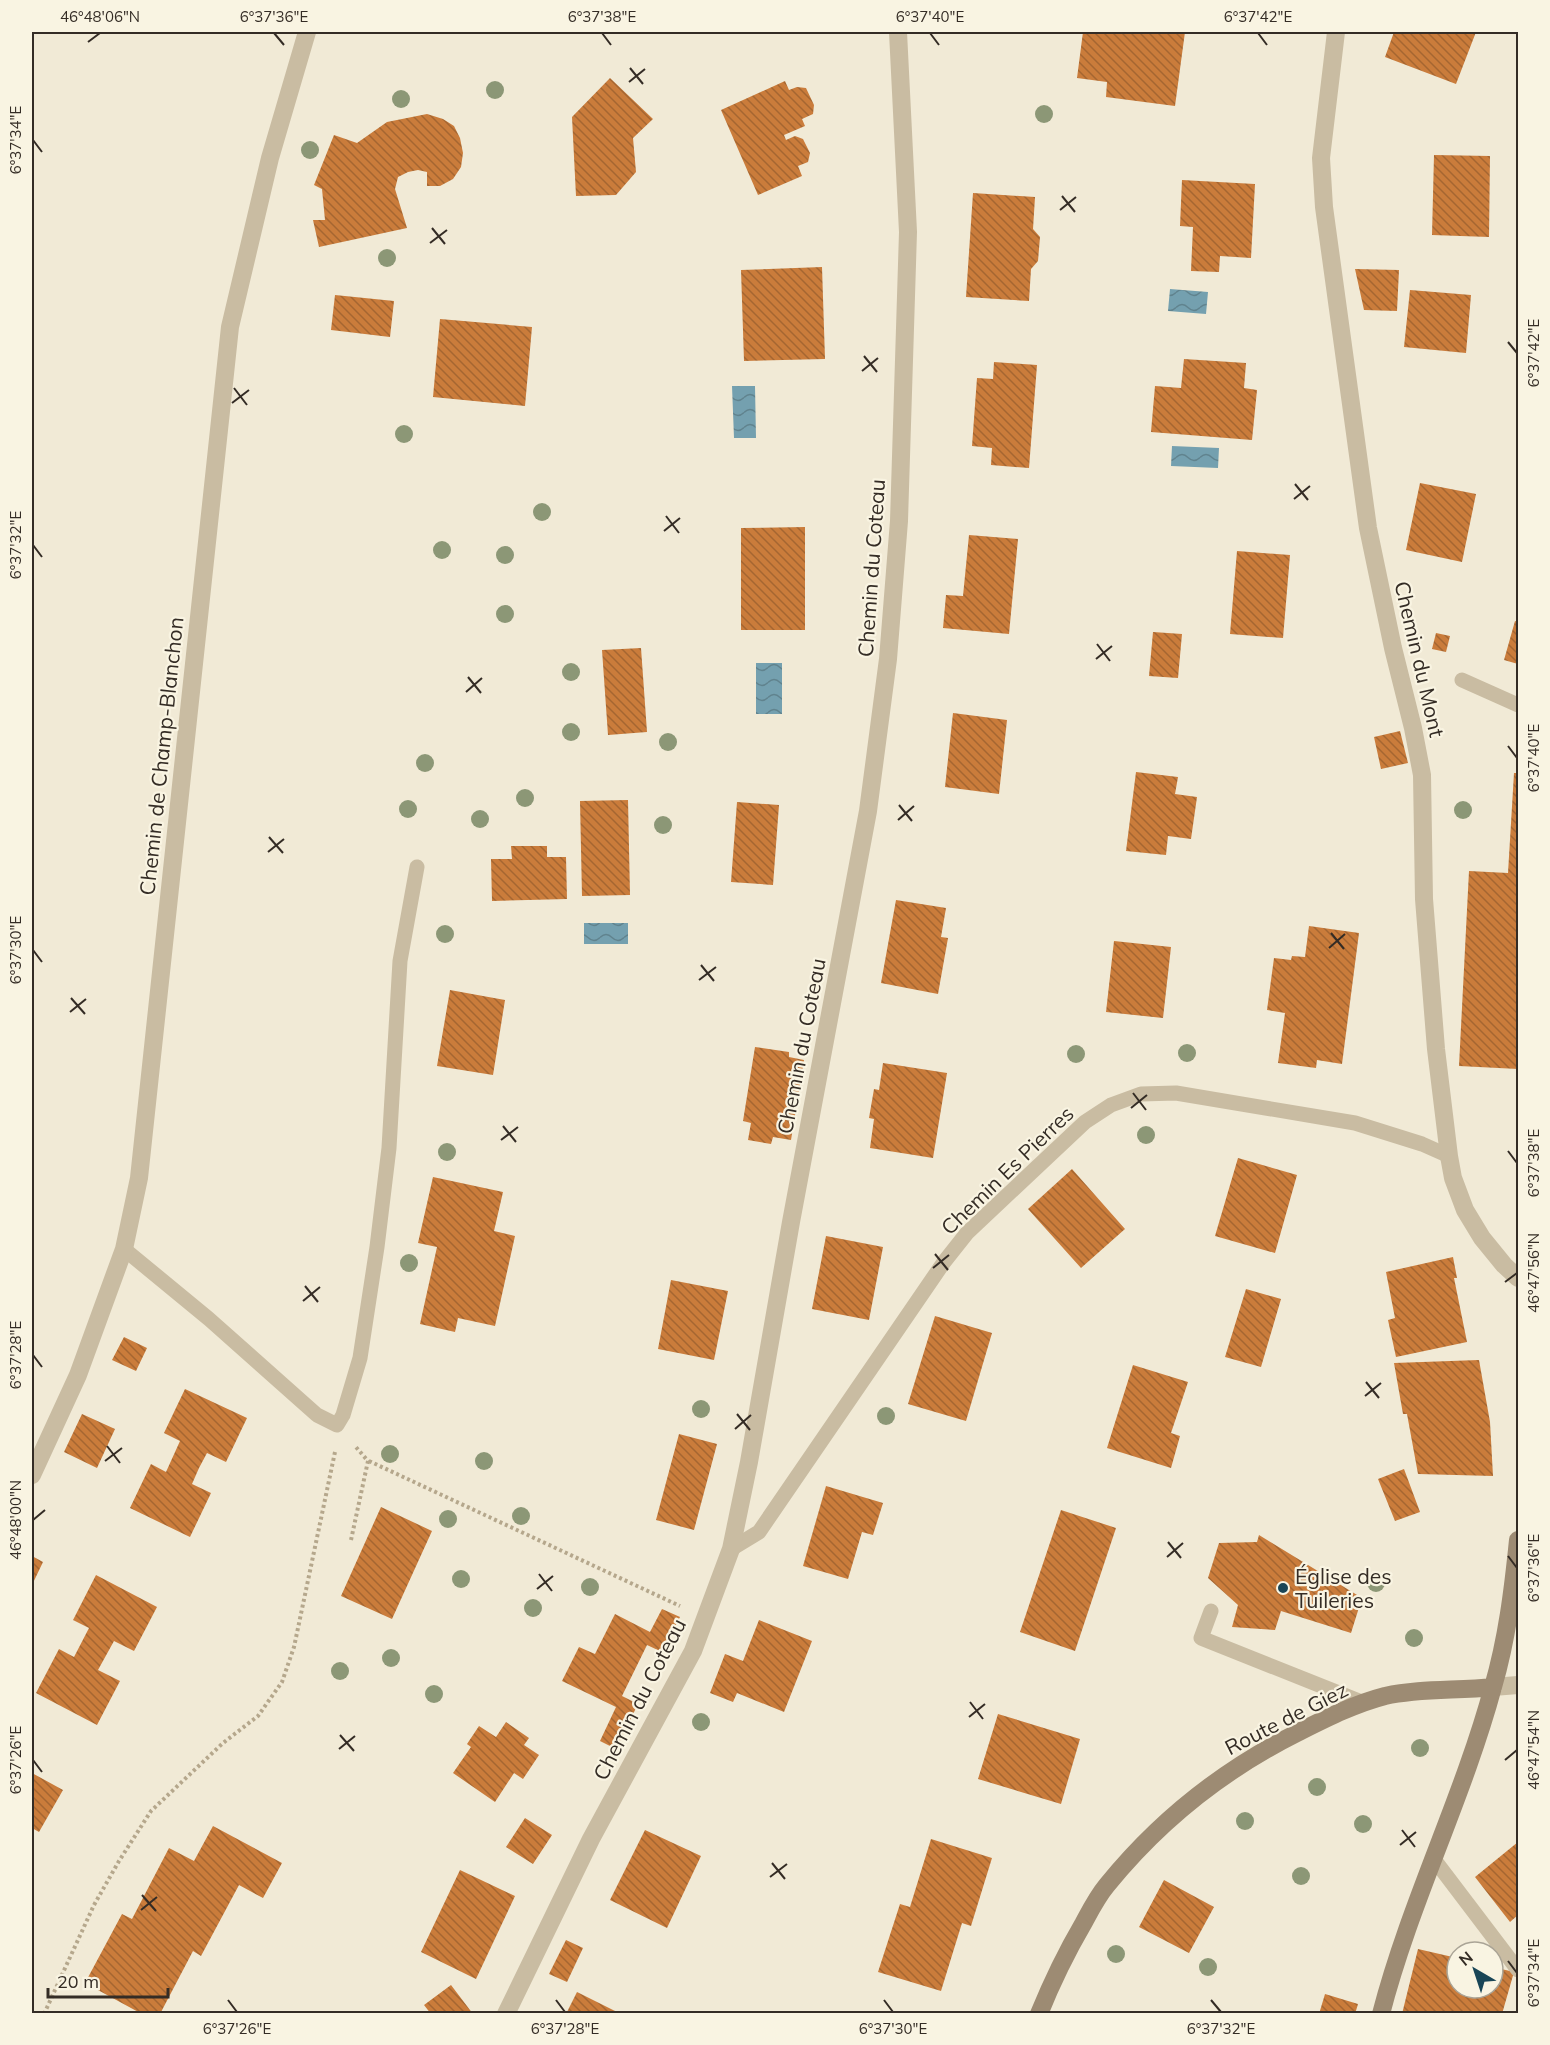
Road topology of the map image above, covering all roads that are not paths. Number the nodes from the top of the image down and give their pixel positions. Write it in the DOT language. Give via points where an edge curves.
graph roads {
  1 [pos="307,32"];
  2 [pos="898,32"];
  3 [pos="1336,32"];
  4 [pos="1462,680"];
  5 [pos="1518,705"];
  6 [pos="417,867"];
  7 [pos="1449,1156"];
  8 [pos="124,1249"];
  9 [pos="1518,1278"];
  10 [pos="32,1475"];
  11 [pos="1518,1540"];
  12 [pos="732,1549"];
  13 [pos="1211,1611"];
  14 [pos="1518,1685"];
  15 [pos="1493,1687"];
  16 [pos="1364,1702"];
  17 [pos="1432,1858"];
  18 [pos="1518,1970"];
  19 [pos="506,2013"];
  20 [pos="1039,2013"];
  21 [pos="1381,2013"];
  1 -- 8 [label="street, Chemin de Champ-Blanchon" via="270,158 230,327 139,1178"];
  2 -- 12 [label="street, Chemin du Coteau" via="908,232 899,521 888,659 868,811"];
  3 -- 7 [label="street, Chemin du Mont" via="1321,158 1324,207 1368,528 1422,775 1424,899"];
  4 -- 5 [label="lane"];
  6 -- 8 [label="lane" via="400,961 389,1148 373,1270 360,1358 337,1425 317,1415 209,1318"];
  7 -- 9 [label="street, Chemin du Mont" via="1465,1210 1482,1238"];
  7 -- 12 [label="lane, Chemin Es Pierres" via="1355,1123 1176,1093 1141,1094 1111,1105 1085,1122 967,1233 759,1532"];
  8 -- 10 [label="street, Chemin de Champ-Blanchon" via="78,1375"];
  11 -- 15 [label="street" via="1510,1614"];
  12 -- 19 [label="street, Chemin du Coteau" via="693,1650 591,1839"];
  13 -- 16 [label="lane" via="1201,1638"];
  14 -- 15 [label="street"];
  15 -- 16 [label="street, Route de Giez" via="1430,1690"];
  15 -- 17 [label="street"];
  16 -- 20 [label="street, Route de Giez" via="1242,1763 1167,1819 1106,1886 1066,1952"];
  17 -- 18 [label="lane"];
  17 -- 21 [label="street"];
}
